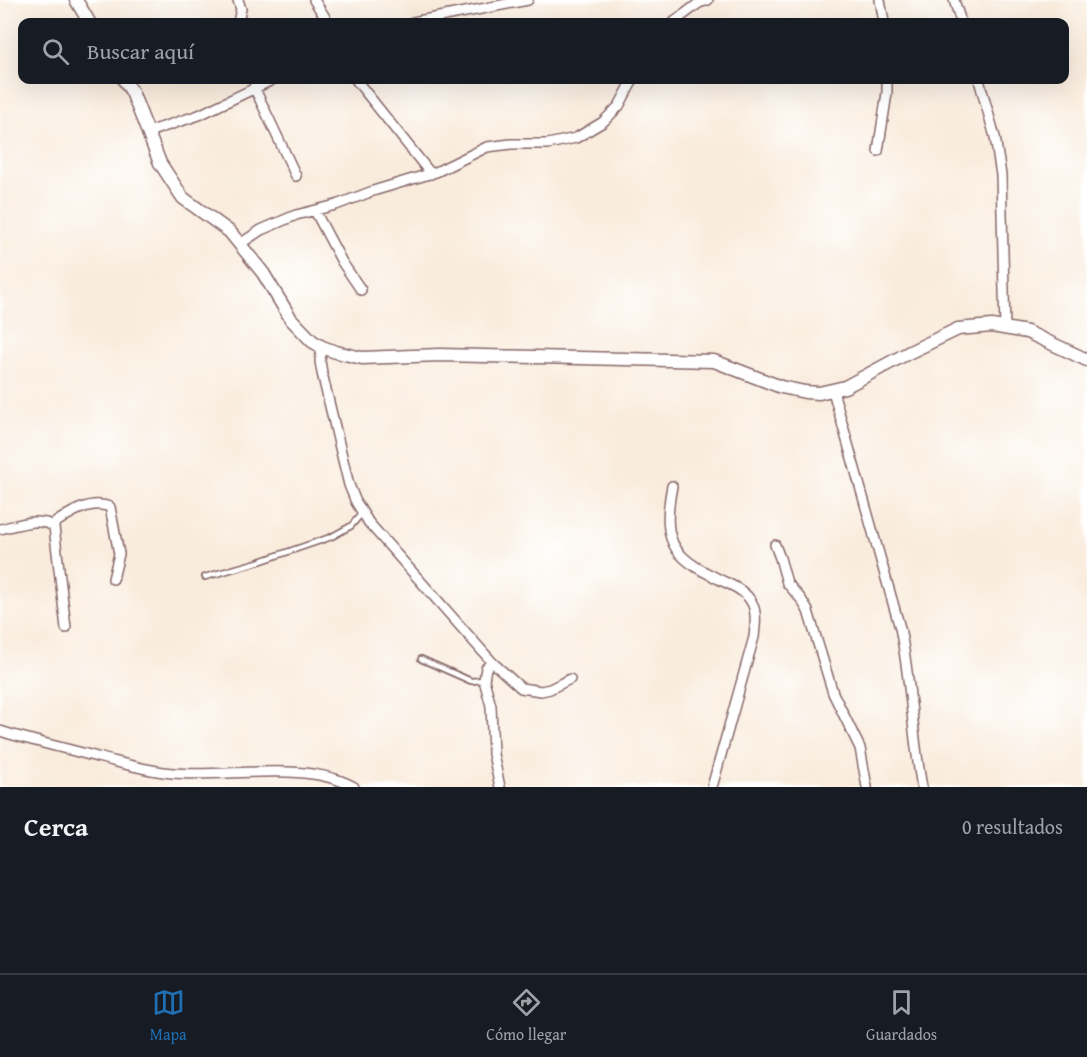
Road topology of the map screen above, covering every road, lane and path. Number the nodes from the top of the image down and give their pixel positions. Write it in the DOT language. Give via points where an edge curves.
graph roads {
  1 [pos="76,0"];
  2 [pos="238,0"];
  3 [pos="314,0"];
  4 [pos="528,0"];
  5 [pos="708,0"];
  6 [pos="880,0"];
  7 [pos="954,0"];
  8 [pos="87,18"];
  9 [pos="239,18"];
  10 [pos="325,18"];
  11 [pos="434,18"];
  12 [pos="679,18"];
  13 [pos="883,18"];
  14 [pos="960,18"];
  15 [pos="127,84"];
  16 [pos="260,84"];
  17 [pos="262,84"];
  18 [pos="359,84"];
  19 [pos="631,84"];
  20 [pos="887,84"];
  21 [pos="980,84"];
  22 [pos="148,132"];
  23 [pos="878,151"];
  24 [pos="431,174"];
  25 [pos="296,176"];
  26 [pos="315,211"];
  27 [pos="240,244"];
  28 [pos="361,290"];
  29 [pos="1005,329"];
  30 [pos="322,347"];
  31 [pos="1087,360"];
  32 [pos="833,391"];
  33 [pos="672,486"];
  34 [pos="362,513"];
  35 [pos="52,525"];
  36 [pos="0,529"];
  37 [pos="775,545"];
  38 [pos="205,577"];
  39 [pos="112,579"];
  40 [pos="66,627"];
  41 [pos="421,659"];
  42 [pos="492,662"];
  43 [pos="570,679"];
  44 [pos="484,680"];
  45 [pos="0,731"];
  46 [pos="354,787"];
  47 [pos="500,787"];
  48 [pos="712,787"];
  49 [pos="867,787"];
  50 [pos="922,787"];
  1 -- 8 [label="street"];
  2 -- 9 [label="street" via="242,9"];
  3 -- 10 [label="street"];
  4 -- 11 [label="street"];
  5 -- 12 [label="street"];
  6 -- 13 [label="street"];
  7 -- 14 [label="street"];
  15 -- 22 [label="street"];
  16 -- 22 [label="street" via="199,115"];
  17 -- 25 [label="street"];
  18 -- 24 [label="street"];
  19 -- 24 [label="street" via="619,106 603,122 576,138 556,144 487,147"];
  20 -- 23 [label="street"];
  21 -- 29 [label="street" via="1001,175"];
  22 -- 27 [label="street" via="160,163 183,198 230,232"];
  24 -- 26 [label="street"];
  26 -- 27 [label="street" via="261,230"];
  26 -- 28 [label="street"];
  27 -- 30 [label="street" via="291,319"];
  29 -- 31 [label="street" via="1027,332"];
  29 -- 32 [label="street" via="958,329"];
  30 -- 32 [label="street" via="362,357 714,361 781,387 805,392"];
  30 -- 34 [label="street" via="320,361 349,484"];
  32 -- 50 [label="street" via="900,628"];
  33 -- 48 [label="street" via="668,526 676,549 697,569 742,591 753,605 755,618 754,637"];
  34 -- 38 [label="lane" via="337,534"];
  34 -- 42 [label="street"];
  35 -- 36 [label="street" via="30,523"];
  35 -- 39 [label="street" via="91,506 110,507 119,554"];
  35 -- 40 [label="street" via="56,532"];
  37 -- 49 [label="street" via="787,583 808,611 833,693 860,748"];
  41 -- 44 [label="lane" via="471,681"];
  42 -- 43 [label="street" via="521,688 550,689"];
  42 -- 44 [label="street" via="486,668"];
  44 -- 47 [label="street" via="491,706 493,754"];
  45 -- 46 [label="street" via="154,771 194,775 295,773 337,779"];
}
